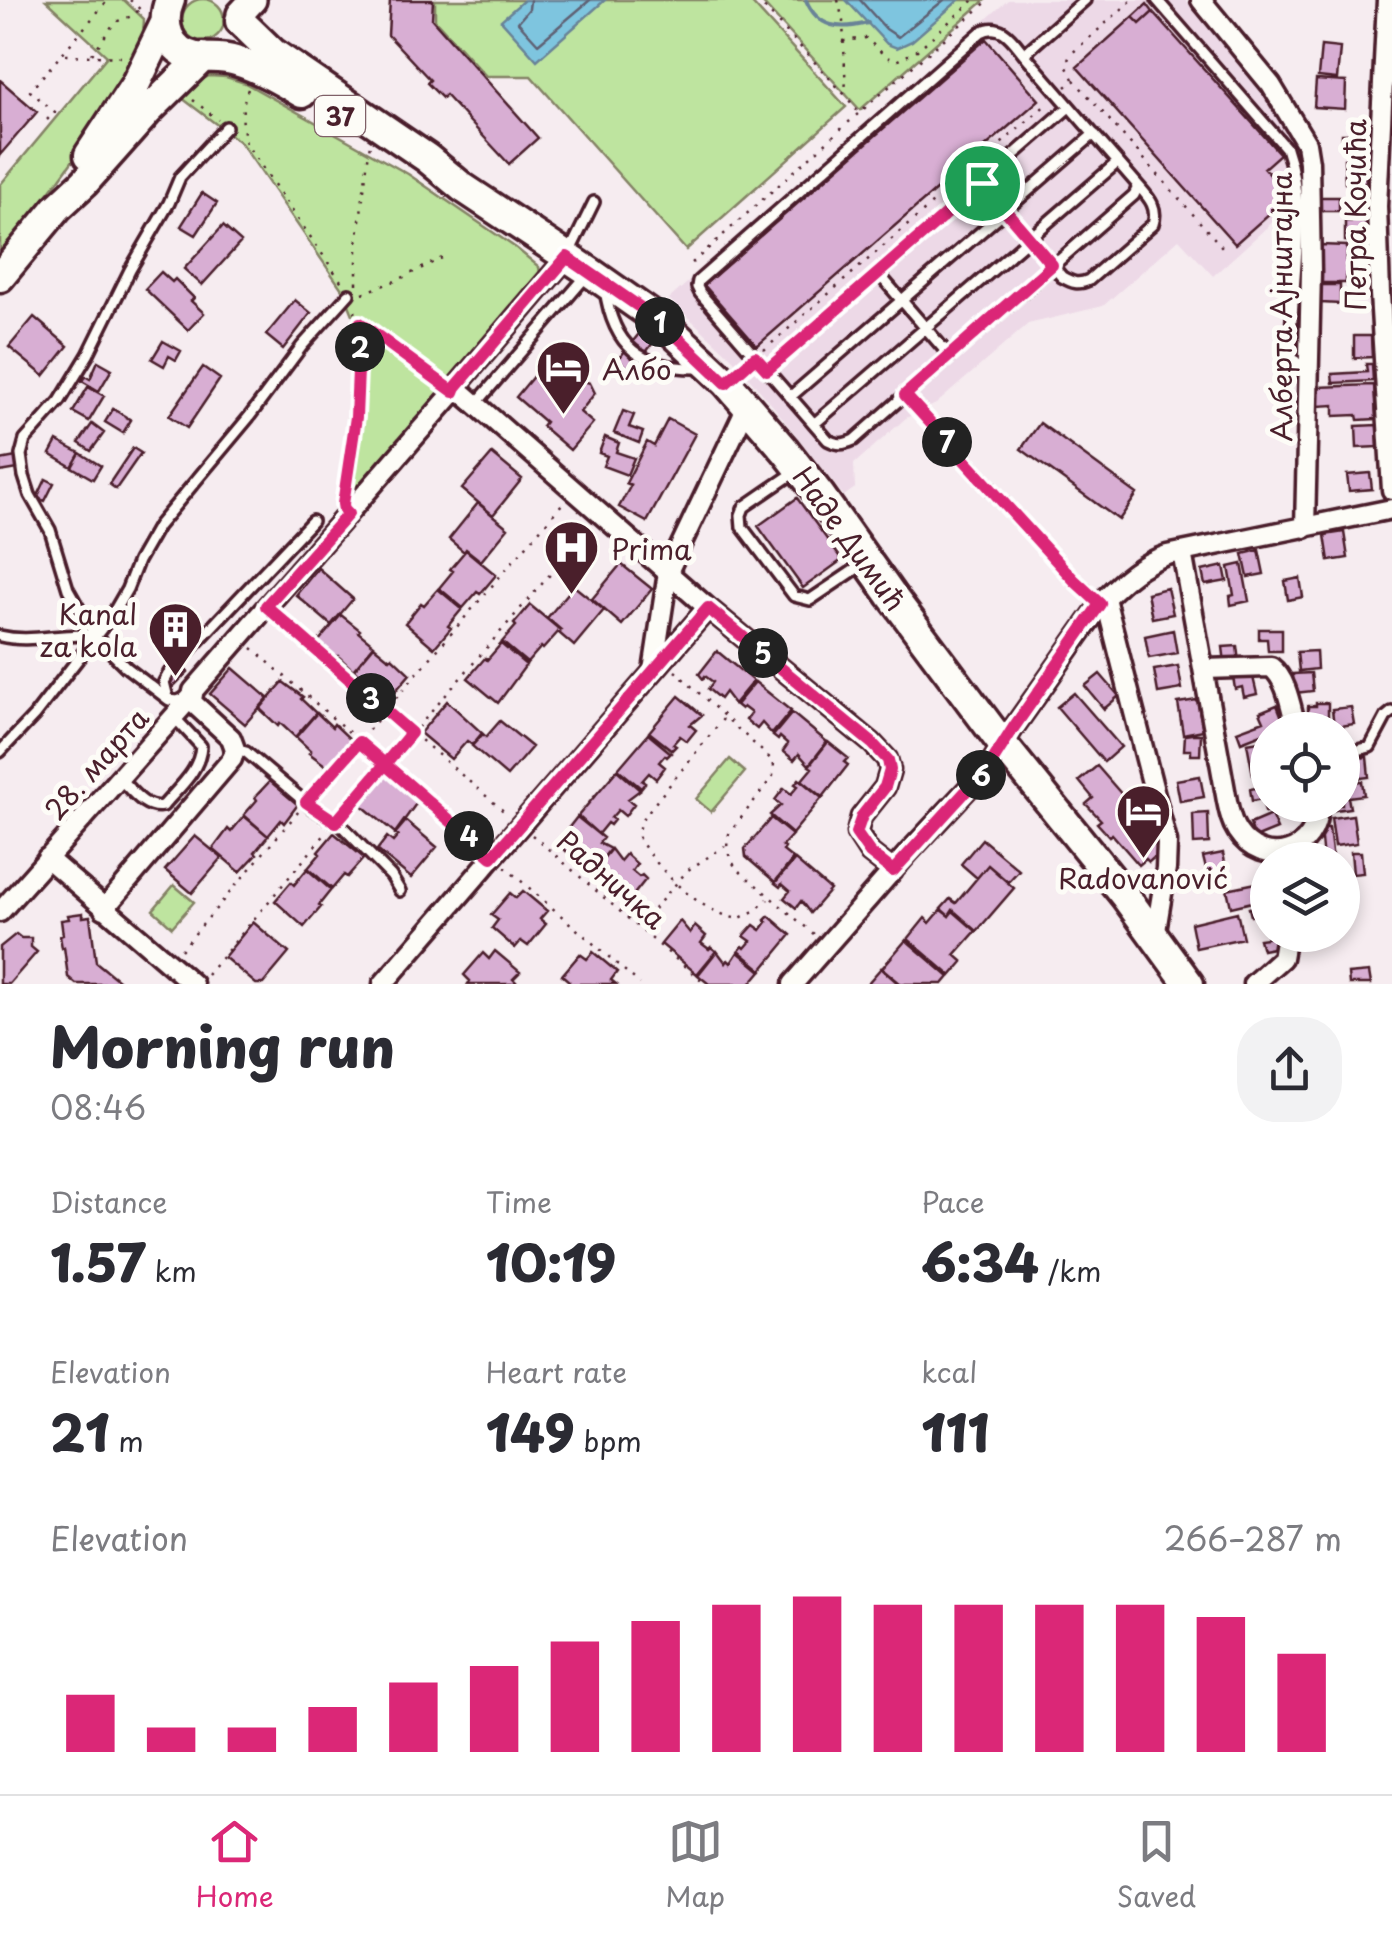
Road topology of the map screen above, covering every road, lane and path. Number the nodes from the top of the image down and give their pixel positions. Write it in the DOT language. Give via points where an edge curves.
graph roads {
  1 [pos="108,0"];
  2 [pos="757,0"];
  3 [pos="838,0"];
  4 [pos="974,0"];
  5 [pos="989,0"];
  6 [pos="1085,0"];
  7 [pos="1132,0"];
  8 [pos="1157,0"];
  9 [pos="1201,0"];
  10 [pos="1388,0"];
  11 [pos="159,9"];
  12 [pos="242,9"];
  13 [pos="843,41"];
  14 [pos="1024,54"];
  15 [pos="62,55"];
  16 [pos="90,56"];
  17 [pos="130,57"];
  18 [pos="208,57"];
  19 [pos="261,70"];
  20 [pos="1074,80"];
  21 [pos="1058,94"];
  22 [pos="846,96"];
  23 [pos="1069,107"];
  24 [pos="859,113"];
  25 [pos="47,120"];
  26 [pos="226,127"];
  27 [pos="370,134"];
  28 [pos="1094,134"];
  29 [pos="1118,162"];
  30 [pos="982,183"];
  31 [pos="1136,183"];
  32 [pos="462,188"];
  33 [pos="594,202"];
  34 [pos="57,208"];
  35 [pos="1005,210"];
  36 [pos="1028,238"];
  37 [pos="1222,246"];
  38 [pos="444,257"];
  39 [pos="692,263"];
  40 [pos="1052,265"];
  41 [pos="587,270"];
  42 [pos="878,273"];
  43 [pos="0,277"];
  44 [pos="353,292"];
  45 [pos="902,300"];
  46 [pos="354,305"];
  47 [pos="360,323"];
  48 [pos="925,328"];
  49 [pos="948,355"];
  50 [pos="755,357"];
  51 [pos="1309,365"];
  52 [pos="711,367"];
  53 [pos="767,370"];
  54 [pos="455,390"];
  55 [pos="905,395"];
  56 [pos="790,397"];
  57 [pos="475,405"];
  58 [pos="747,406"];
  59 [pos="814,424"];
  60 [pos="800,469"];
  61 [pos="1392,490"];
  62 [pos="573,491"];
  63 [pos="1392,510"];
  64 [pos="348,514"];
  65 [pos="602,515"];
  66 [pos="312,521"];
  67 [pos="1306,528"];
  68 [pos="1182,552"];
  69 [pos="868,561"];
  70 [pos="668,572"];
  71 [pos="1103,601"];
  72 [pos="266,606"];
  73 [pos="708,608"];
  74 [pos="0,636"];
  75 [pos="96,637"];
  76 [pos="240,637"];
  77 [pos="658,666"];
  78 [pos="1204,669"];
  79 [pos="193,695"];
  80 [pos="171,708"];
  81 [pos="386,711"];
  82 [pos="1292,712"];
  83 [pos="1392,712"];
  84 [pos="724,718"];
  85 [pos="411,733"];
  86 [pos="359,742"];
  87 [pos="1004,746"];
  88 [pos="235,749"];
  89 [pos="1360,750"];
  90 [pos="0,752"];
  91 [pos="385,764"];
  92 [pos="119,778"];
  93 [pos="306,802"];
  94 [pos="336,822"];
  95 [pos="521,825"];
  96 [pos="1250,844"];
  97 [pos="726,845"];
  98 [pos="492,857"];
  99 [pos="48,858"];
  100 [pos="893,871"];
  101 [pos="676,883"];
  102 [pos="400,892"];
  103 [pos="770,897"];
  104 [pos="104,909"];
  105 [pos="0,912"];
  106 [pos="638,926"];
  107 [pos="827,946"];
  108 [pos="1283,952"];
  109 [pos="1168,960"];
  110 [pos="170,964"];
  111 [pos="1257,983"];
  112 [pos="196,984"];
  113 [pos="383,984"];
  114 [pos="640,984"];
  115 [pos="706,984"];
  116 [pos="793,984"];
  117 [pos="1189,984"];
  1 -- 15 [label="path"];
  2 -- 22 [label="path"];
  3 -- 13 [label="path"];
  4 -- 13 [label="path" via="896,61 866,38"];
  5 -- 24 [label="path"];
  6 -- 14 [label="lane"];
  7 -- 20 [label="path" via="1070,55 1066,65"];
  8 -- 51 [label="lane" via="1286,148 1298,203 1292,357"];
  9 -- 51 [label="street, Алберта Ајнштајна" via="1271,85 1306,143"];
  10 -- 61 [label="street, Петра Кочића" via="1377,206"];
  11 -- 16 [label="path" via="115,22"];
  11 -- 18 [label="main road, 37" via="175,45"];
  11 -- 34 [label="main road, 37" via="135,85"];
  12 -- 18 [label="main road, 37" via="230,45"];
  12 -- 32 [label="main road, 37" via="273,53"];
  13 -- 22 [label="path"];
  14 -- 21 [label="lane"];
  14 -- 50 [label="lane" via="999,28 981,32 698,281 700,293"];
  15 -- 16 [label="path"];
  15 -- 25 [label="path" via="30,91 55,112"];
  16 -- 17 [label="path"];
  18 -- 19 [label="main road, 37"];
  18 -- 34 [label="main road, 37"];
  19 -- 27 [label="main road, 37"];
  19 -- 44 [label="path" via="244,100 246,144"];
  20 -- 21 [label="path"];
  20 -- 37 [label="path"];
  21 -- 23 [label="lane"];
  21 -- 50 [label="path"];
  22 -- 24 [label="path"];
  23 -- 28 [label="lane"];
  23 -- 30 [label="lane"];
  24 -- 39 [label="path"];
  26 -- 75 [label="lane" via="180,178 80,368 21,455 68,589"];
  27 -- 32 [label="main road, 37"];
  27 -- 44 [label="path"];
  28 -- 29 [label="lane"];
  28 -- 35 [label="lane"];
  29 -- 31 [label="lane"];
  29 -- 36 [label="lane"];
  30 -- 35 [label="lane"];
  30 -- 42 [label="lane"];
  31 -- 40 [label="lane" via="1134,195"];
  31 -- 40 [label="lane" via="1152,202 1154,224 1081,284"];
  32 -- 41 [label="main road, Наде Димић / 37"];
  33 -- 41 [label="lane"];
  34 -- 43 [label="main road, 37"];
  35 -- 36 [label="lane"];
  35 -- 45 [label="lane"];
  36 -- 40 [label="lane"];
  36 -- 48 [label="lane"];
  38 -- 46 [label="path" via="356,296"];
  40 -- 49 [label="lane"];
  41 -- 52 [label="main road, Наде Димић / 37"];
  41 -- 52 [label="lane" via="616,331 638,354 664,366"];
  41 -- 54 [label="street, 28. марта"];
  41 -- 57 [label="lane"];
  42 -- 45 [label="lane"];
  42 -- 53 [label="lane"];
  44 -- 46 [label="path"];
  44 -- 75 [label="lane" via="158,526"];
  45 -- 48 [label="lane"];
  45 -- 56 [label="lane"];
  46 -- 47 [label="path"];
  47 -- 54 [label="path"];
  47 -- 64 [label="path" via="343,504"];
  48 -- 49 [label="lane"];
  48 -- 59 [label="lane"];
  49 -- 55 [label="lane"];
  50 -- 53 [label="lane"];
  51 -- 67 [label="street, Алберта Ајнштајна"];
  52 -- 58 [label="main road, Наде Димић / 37"];
  53 -- 56 [label="lane"];
  54 -- 57 [label="street"];
  54 -- 64 [label="street, 28. марта"];
  55 -- 59 [label="lane" via="844,444 828,440"];
  55 -- 71 [label="lane" via="1075,581"];
  56 -- 59 [label="lane"];
  57 -- 62 [label="street"];
  58 -- 60 [label="main road, Наде Димић / 37"];
  58 -- 70 [label="street"];
  60 -- 69 [label="main road, Наде Димић / 37"];
  60 -- 69 [label="lane" via="744,507 742,526 794,596 810,600"];
  62 -- 65 [label="street"];
  62 -- 81 [label="path"];
  63 -- 67 [label="street"];
  64 -- 72 [label="street, 28. марта"];
  65 -- 70 [label="street"];
  65 -- 85 [label="path"];
  66 -- 80 [label="lane" via="170,670 164,686"];
  67 -- 68 [label="street"];
  68 -- 71 [label="street" via="1137,569"];
  68 -- 78 [label="street"];
  69 -- 87 [label="main road, Наде Димић / 37"];
  70 -- 73 [label="street"];
  70 -- 77 [label="street"];
  71 -- 87 [label="street"];
  71 -- 109 [label="street" via="1167,842"];
  72 -- 76 [label="street, 28. марта"];
  72 -- 81 [label="path, Радничка"];
  73 -- 77 [label="street"];
  73 -- 100 [label="street" via="888,760 885,787 856,833"];
  74 -- 75 [label="lane"];
  75 -- 80 [label="lane"];
  75 -- 90 [label="lane"];
  76 -- 79 [label="street, 28. марта"];
  76 -- 86 [label="path"];
  77 -- 84 [label="path"];
  77 -- 95 [label="street"];
  78 -- 82 [label="street" via="1270,667"];
  78 -- 96 [label="street" via="1227,801 1236,830"];
  79 -- 80 [label="street, 28. марта"];
  79 -- 88 [label="street" via="192,702"];
  80 -- 92 [label="street, 28. марта"];
  80 -- 92 [label="lane" via="201,746 197,766 154,808"];
  81 -- 85 [label="path, Радничка"];
  81 -- 86 [label="path"];
  83 -- 89 [label="lane" via="1370,747"];
  84 -- 97 [label="path" via="774,762 773,776"];
  84 -- 101 [label="path" via="638,830"];
  85 -- 91 [label="path"];
  85 -- 95 [label="path, Радничка"];
  86 -- 91 [label="path"];
  86 -- 93 [label="path"];
  87 -- 100 [label="street"];
  87 -- 109 [label="main road, Наде Димић / 37"];
  88 -- 93 [label="lane"];
  88 -- 104 [label="street"];
  91 -- 94 [label="path"];
  91 -- 98 [label="path"];
  92 -- 99 [label="street, 28. марта"];
  93 -- 94 [label="lane"];
  93 -- 110 [label="path"];
  94 -- 102 [label="lane"];
  94 -- 112 [label="path"];
  95 -- 98 [label="street"];
  95 -- 106 [label="path, Радничка"];
  97 -- 101 [label="path"];
  97 -- 103 [label="path" via="736,868"];
  98 -- 113 [label="street"];
  98 -- 114 [label="path"];
  99 -- 104 [label="street"];
  99 -- 105 [label="street, 28. марта"];
  100 -- 107 [label="street"];
  101 -- 103 [label="path" via="717,915 738,920"];
  101 -- 106 [label="path"];
  103 -- 107 [label="path"];
  104 -- 110 [label="street"];
  106 -- 115 [label="path, Радничка"];
  107 -- 116 [label="street"];
  108 -- 111 [label="street"];
  109 -- 117 [label="main road, Наде Димић / 37"];
  110 -- 112 [label="street"];
}
